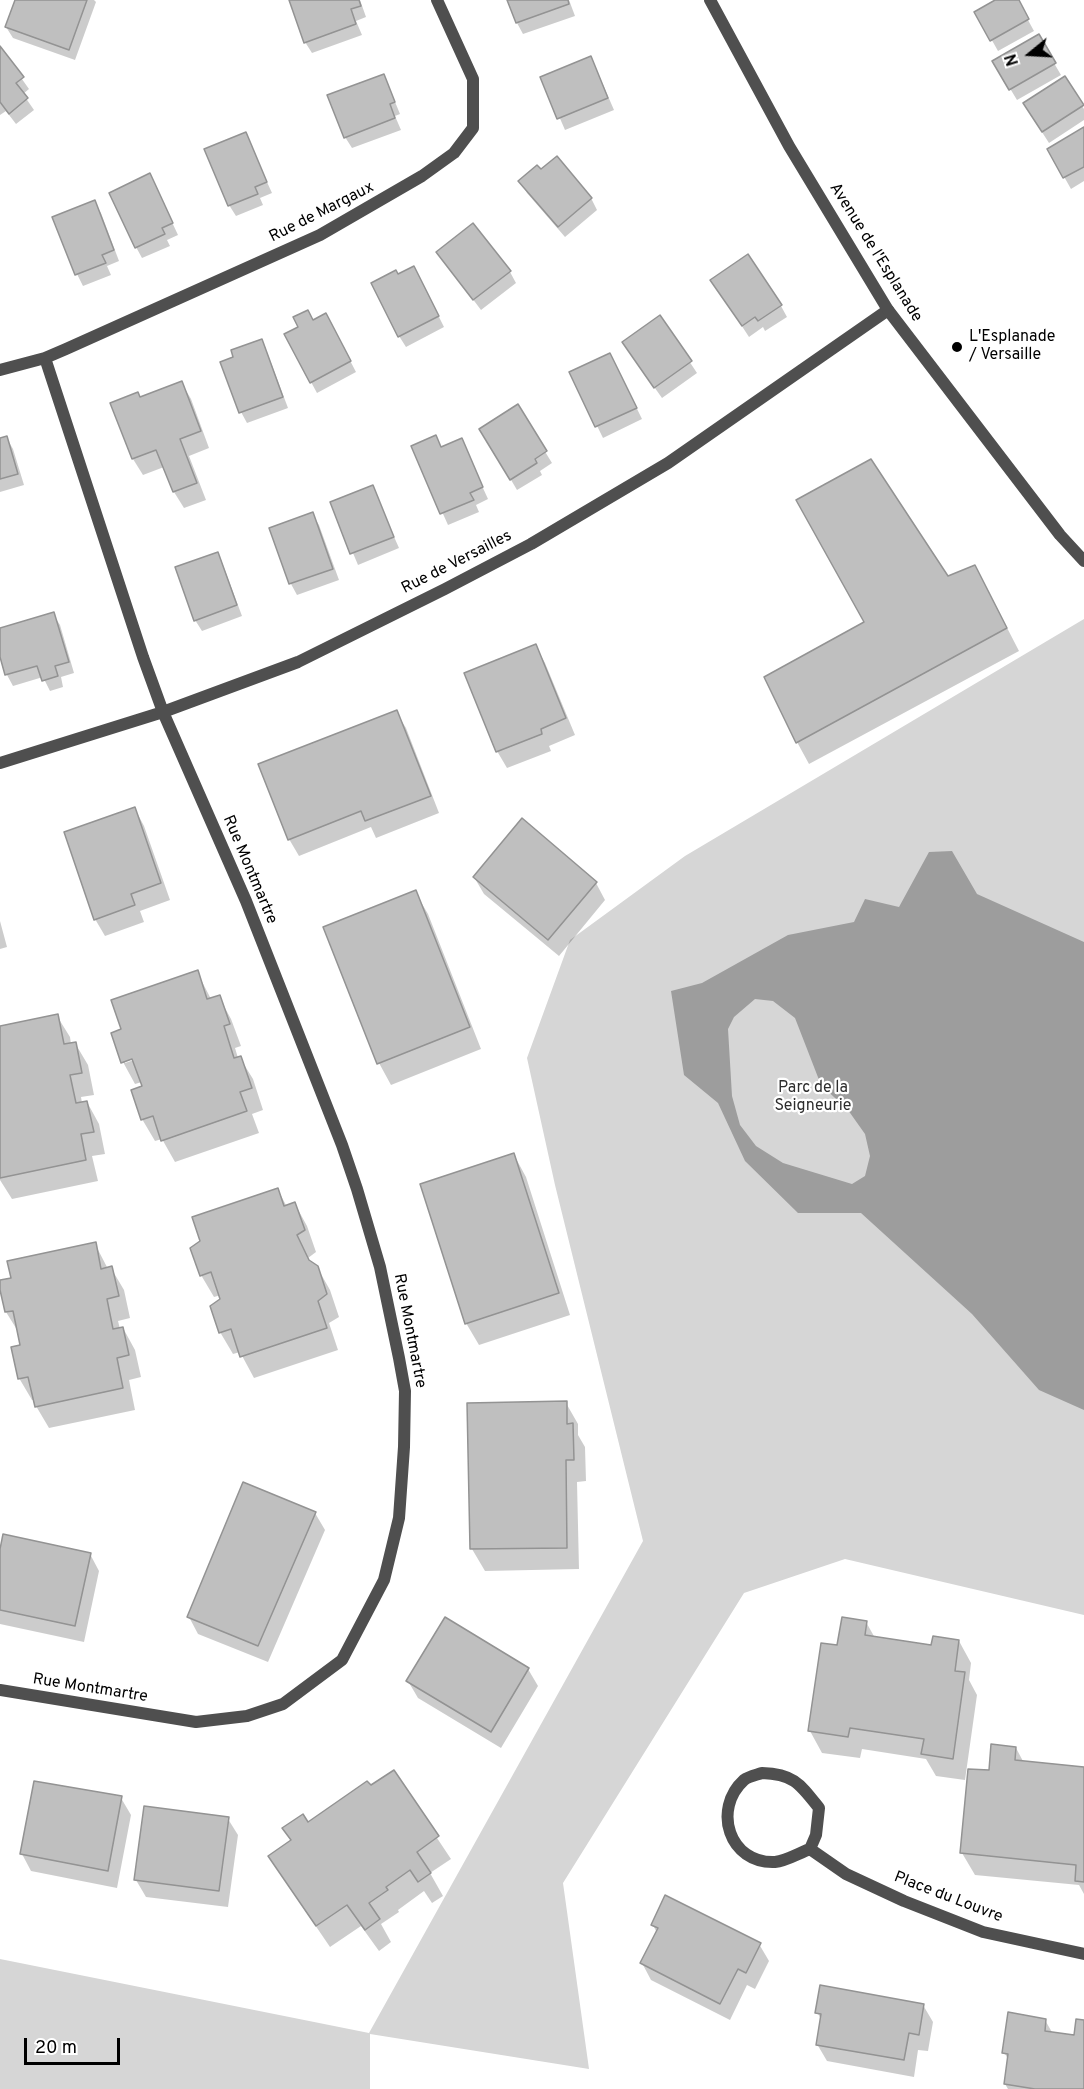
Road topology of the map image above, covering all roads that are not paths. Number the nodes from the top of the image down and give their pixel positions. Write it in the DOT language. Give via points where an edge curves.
graph roads {
  1 [pos="437,0"];
  2 [pos="710,0"];
  3 [pos="888,310"];
  4 [pos="45,358"];
  5 [pos="0,370"];
  6 [pos="1084,561"];
  7 [pos="163,712"];
  8 [pos="0,763"];
  9 [pos="0,1690"];
  10 [pos="810,1849"];
  11 [pos="1084,1954"];
  1 -- 4 [label="street, Rue de Margaux" via="473,79 473,128 453,153 422,176 320,235"];
  2 -- 3 [label="street, Avenue de l'Esplanade" via="789,146"];
  3 -- 6 [label="street, Avenue de l'Esplanade"];
  3 -- 7 [label="street, Rue de Versailles" via="677,457 531,544 298,662"];
  4 -- 5 [label="street, Rue de Margaux"];
  4 -- 7 [label="street"];
  7 -- 8 [label="street, Rue de Versailles"];
  7 -- 9 [label="street, Rue Montmartre" via="290,1012 342,1145 380,1267 405,1391 399,1518 384,1580 342,1660 283,1704 246,1716 196,1722"];
  10 -- 10 [label="street" via="819,1808 806,1789 778,1773 746,1778 729,1806 728,1828 733,1841 756,1860 777,1862"];
  10 -- 11 [label="street, Place du Louvre" via="846,1874 983,1932"];
}
